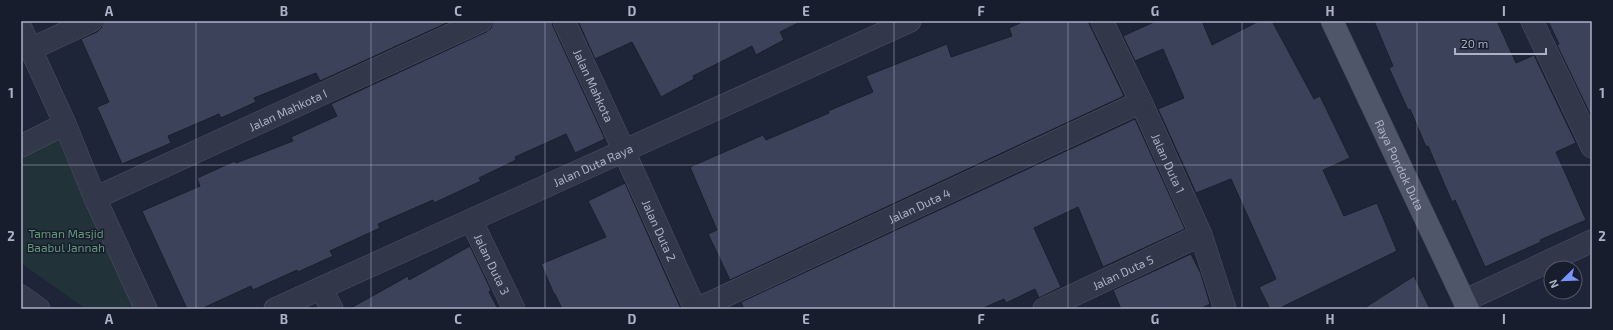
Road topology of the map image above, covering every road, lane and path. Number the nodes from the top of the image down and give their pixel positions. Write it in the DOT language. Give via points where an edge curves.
graph roads {
  1 [pos="91,21"];
  2 [pos="481,21"];
  3 [pos="564,21"];
  4 [pos="910,21"];
  5 [pos="1102,21"];
  6 [pos="1332,21"];
  7 [pos="1532,21"];
  8 [pos="21,28"];
  9 [pos="31,49"];
  10 [pos="1141,102"];
  11 [pos="65,124"];
  12 [pos="21,146"];
  13 [pos="1592,147"];
  14 [pos="624,151"];
  15 [pos="95,198"];
  16 [pos="471,220"];
  17 [pos="1202,235"];
  18 [pos="1592,241"];
  19 [pos="321,288"];
  20 [pos="21,296"];
  21 [pos="1466,305"];
  22 [pos="39,309"];
  23 [pos="146,309"];
  24 [pos="275,309"];
  25 [pos="332,309"];
  26 [pos="514,309"];
  27 [pos="696,309"];
  28 [pos="1044,309"];
  29 [pos="1225,309"];
  1 -- 9 [label="street"];
  2 -- 15 [label="street, Jalan Mahkota I"];
  3 -- 14 [label="street, Jalan Mahkota"];
  4 -- 14 [label="street, Jalan Duta Raya"];
  5 -- 10 [label="street, Jalan Duta 1"];
  6 -- 21 [label="main road, Raya Pondok Duta"];
  7 -- 13 [label="street"];
  8 -- 9 [label="street"];
  9 -- 11 [label="street"];
  10 -- 17 [label="street, Jalan Duta 1"];
  10 -- 27 [label="street, Jalan Duta 4"];
  11 -- 12 [label="street"];
  11 -- 15 [label="street"];
  14 -- 16 [label="street, Jalan Duta Raya"];
  14 -- 27 [label="street, Jalan Duta 2"];
  15 -- 23 [label="street"];
  16 -- 19 [label="street, Jalan Duta Raya"];
  16 -- 26 [label="street, Jalan Duta 3"];
  17 -- 28 [label="street, Jalan Duta 5"];
  17 -- 29 [label="street, Jalan Duta 1"];
  18 -- 21 [label="street"];
  19 -- 24 [label="street, Jalan Duta Raya"];
  19 -- 25 [label="street"];
  20 -- 22 [label="street"];
}
